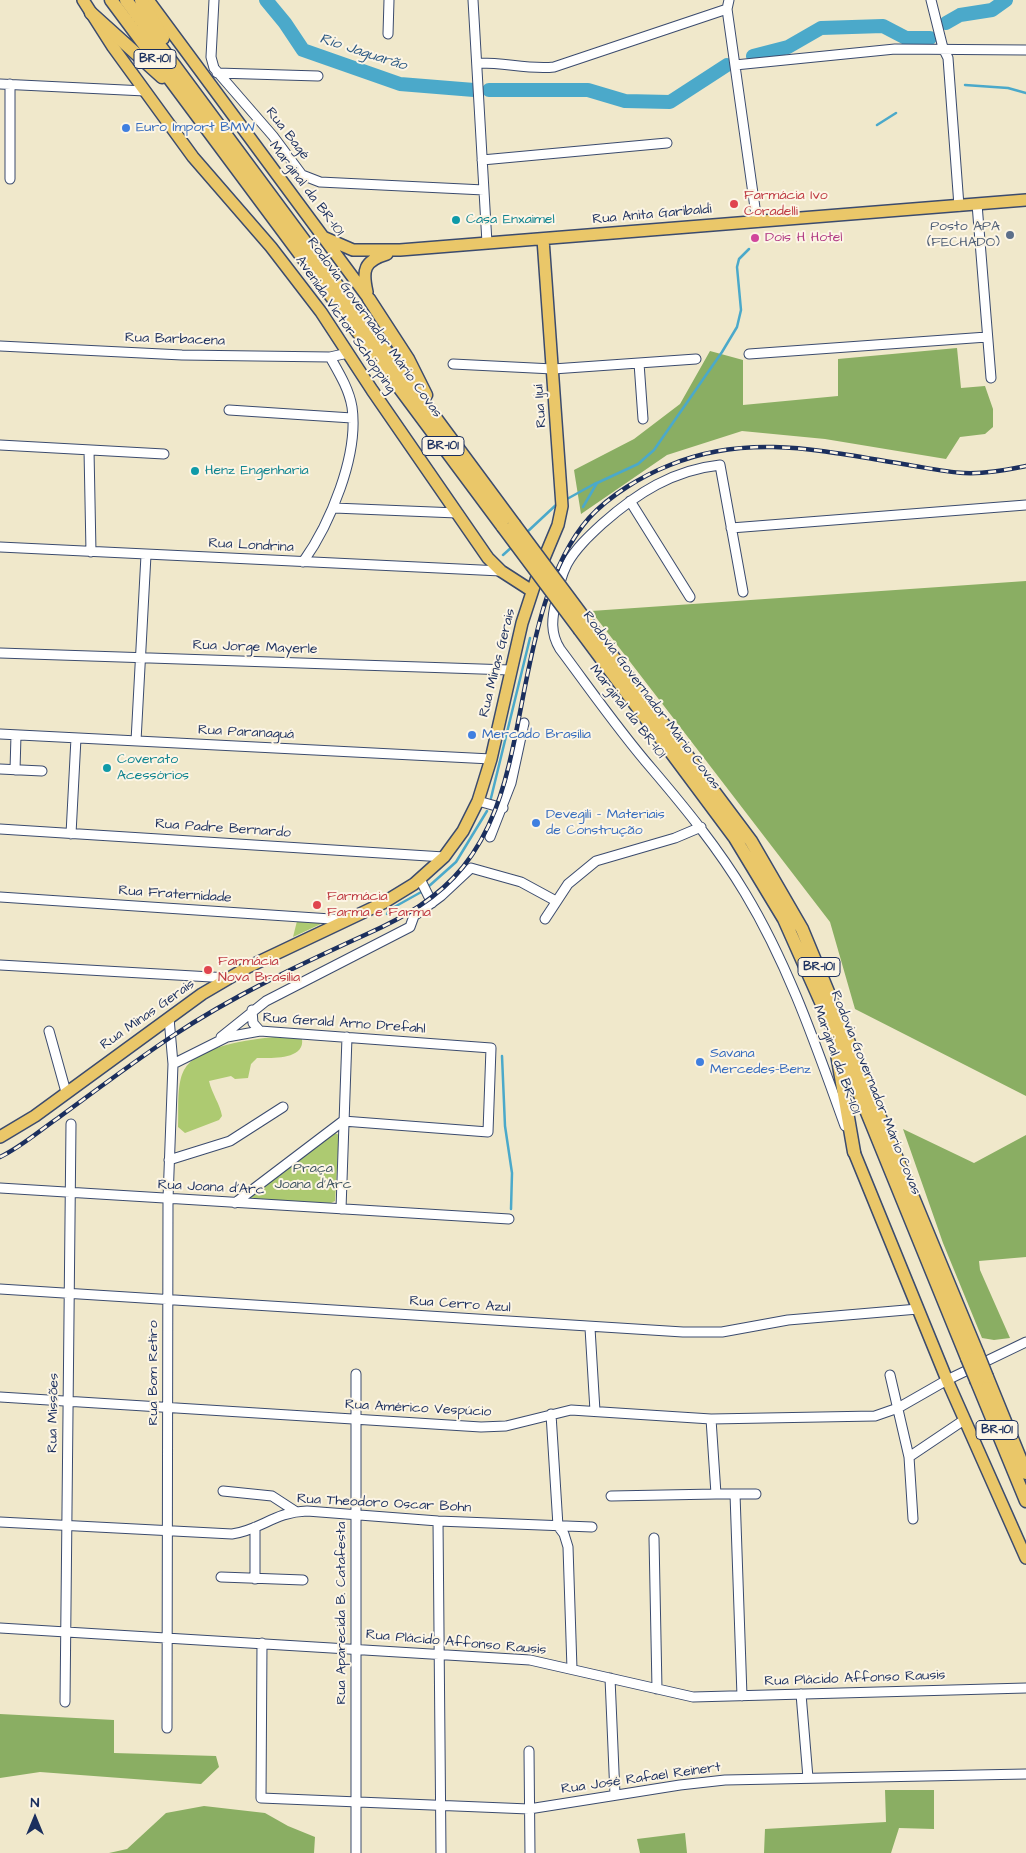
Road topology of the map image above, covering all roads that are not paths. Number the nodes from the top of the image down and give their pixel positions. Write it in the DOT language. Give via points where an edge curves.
graph roads {
  1 [pos="83,0"];
  2 [pos="111,0"];
  3 [pos="126,0"];
  4 [pos="141,0"];
  5 [pos="148,0"];
  6 [pos="214,0"];
  7 [pos="389,0"];
  8 [pos="473,0"];
  9 [pos="931,0"];
  10 [pos="728,4"];
  11 [pos="91,13"];
  12 [pos="388,34"];
  13 [pos="943,48"];
  14 [pos="1026,50"];
  15 [pos="477,63"];
  16 [pos="736,65"];
  17 [pos="217,73"];
  18 [pos="318,76"];
  19 [pos="0,84"];
  20 [pos="10,84"];
  21 [pos="145,91"];
  22 [pos="187,91"];
  23 [pos="667,143"];
  24 [pos="482,160"];
  25 [pos="10,179"];
  26 [pos="484,190"];
  27 [pos="1026,200"];
  28 [pos="976,204"];
  29 [pos="959,206"];
  30 [pos="757,222"];
  31 [pos="323,237"];
  32 [pos="543,239"];
  33 [pos="487,243"];
  34 [pos="400,250"];
  35 [pos="369,299"];
  36 [pos="987,337"];
  37 [pos="0,346"];
  38 [pos="348,353"];
  39 [pos="749,354"];
  40 [pos="330,357"];
  41 [pos="696,359"];
  42 [pos="639,363"];
  43 [pos="454,364"];
  44 [pos="553,369"];
  45 [pos="991,378"];
  46 [pos="229,410"];
  47 [pos="352,418"];
  48 [pos="643,419"];
  49 [pos="440,424"];
  50 [pos="0,446"];
  51 [pos="89,450"];
  52 [pos="164,454"];
  53 [pos="630,501"];
  54 [pos="1026,505"];
  55 [pos="334,508"];
  56 [pos="457,513"];
  57 [pos="508,526"];
  58 [pos="731,528"];
  59 [pos="0,548"];
  60 [pos="91,552"];
  61 [pos="146,555"];
  62 [pos="303,562"];
  63 [pos="540,568"];
  64 [pos="501,571"];
  65 [pos="532,591"];
  66 [pos="743,592"];
  67 [pos="690,597"];
  68 [pos="584,626"];
  69 [pos="0,653"];
  70 [pos="140,658"];
  71 [pos="510,670"];
  72 [pos="524,723"];
  73 [pos="0,734"];
  74 [pos="16,735"];
  75 [pos="76,738"];
  76 [pos="136,741"];
  77 [pos="491,759"];
  78 [pos="0,769"];
  79 [pos="15,770"];
  80 [pos="42,771"];
  81 [pos="478,801"];
  82 [pos="503,808"];
  83 [pos="701,827"];
  84 [pos="0,829"];
  85 [pos="71,834"];
  86 [pos="490,838"];
  87 [pos="444,857"];
  88 [pos="420,879"];
  89 [pos="0,897"];
  90 [pos="556,901"];
  91 [pos="432,903"];
  92 [pos="545,919"];
  93 [pos="348,920"];
  94 [pos="0,965"];
  95 [pos="229,978"];
  96 [pos="252,1010"];
  97 [pos="169,1018"];
  98 [pos="833,1029"];
  99 [pos="49,1031"];
  100 [pos="260,1031"];
  101 [pos="347,1037"];
  102 [pos="215,1042"];
  103 [pos="173,1064"];
  104 [pos="66,1092"];
  105 [pos="283,1107"];
  106 [pos="344,1121"];
  107 [pos="70,1124"];
  108 [pos="0,1137"];
  109 [pos="854,1152"];
  110 [pos="169,1160"];
  111 [pos="0,1188"];
  112 [pos="70,1193"];
  113 [pos="168,1199"];
  114 [pos="235,1203"];
  115 [pos="341,1209"];
  116 [pos="509,1219"];
  117 [pos="0,1289"];
  118 [pos="69,1293"];
  119 [pos="168,1300"];
  120 [pos="918,1309"];
  121 [pos="590,1328"];
  122 [pos="1026,1342"];
  123 [pos="972,1355"];
  124 [pos="356,1374"];
  125 [pos="890,1375"];
  126 [pos="982,1379"];
  127 [pos="947,1380"];
  128 [pos="0,1397"];
  129 [pos="68,1401"];
  130 [pos="168,1408"];
  131 [pos="898,1408"];
  132 [pos="595,1411"];
  133 [pos="551,1414"];
  134 [pos="711,1419"];
  135 [pos="356,1420"];
  136 [pos="964,1420"];
  137 [pos="909,1456"];
  138 [pos="1026,1473"];
  139 [pos="223,1491"];
  140 [pos="716,1494"];
  141 [pos="735,1494"];
  142 [pos="756,1494"];
  143 [pos="611,1496"];
  144 [pos="1026,1501"];
  145 [pos="295,1511"];
  146 [pos="356,1515"];
  147 [pos="913,1519"];
  148 [pos="0,1522"];
  149 [pos="438,1522"];
  150 [pos="66,1526"];
  151 [pos="558,1526"];
  152 [pos="254,1527"];
  153 [pos="592,1527"];
  154 [pos="168,1532"];
  155 [pos="654,1538"];
  156 [pos="1026,1558"];
  157 [pos="221,1577"];
  158 [pos="255,1578"];
  159 [pos="303,1580"];
  160 [pos="0,1628"];
  161 [pos="65,1632"];
  162 [pos="168,1638"];
  163 [pos="262,1643"];
  164 [pos="356,1649"];
  165 [pos="440,1654"];
  166 [pos="572,1669"];
  167 [pos="610,1678"];
  168 [pos="1026,1688"];
  169 [pos="657,1689"];
  170 [pos="801,1694"];
  171 [pos="742,1696"];
  172 [pos="65,1702"];
  173 [pos="167,1728"];
  174 [pos="528,1751"];
  175 [pos="1026,1774"];
  176 [pos="808,1778"];
  177 [pos="616,1795"];
  178 [pos="356,1802"];
  179 [pos="441,1805"];
  180 [pos="529,1809"];
  181 [pos="356,1853"];
  182 [pos="441,1853"];
  183 [pos="530,1853"];
  1 -- 11 [label="main road, Avenida Victor Schöpping"];
  2 -- 22 [label="highway, Rodovia Governador Mário Covas / BR-101"];
  3 -- 22 [label="highway, Rodovia Governador Mário Covas / BR-101"];
  4 -- 22 [label="highway"];
  5 -- 31 [label="main road, Marginal da BR-101"];
  6 -- 17 [label="street, Rua Bagé" via="211,57"];
  7 -- 12 [label="street"];
  8 -- 15 [label="street"];
  9 -- 13 [label="street"];
  10 -- 15 [label="street" via="554,67 542,69 508,63"];
  10 -- 16 [label="street"];
  11 -- 21 [label="main road, Avenida Victor Schöpping"];
  11 -- 22 [label="highway"];
  13 -- 14 [label="street"];
  13 -- 16 [label="street" via="880,50"];
  13 -- 29 [label="street" via="948,58"];
  15 -- 24 [label="street"];
  16 -- 30 [label="street"];
  17 -- 18 [label="street"];
  17 -- 26 [label="street, Rua Bagé" via="308,179"];
  19 -- 20 [label="street"];
  20 -- 21 [label="street"];
  20 -- 25 [label="street"];
  21 -- 38 [label="main road, Avenida Victor Schöpping" via="199,163 287,266"];
  22 -- 49 [label="highway, Rodovia Governador Mário Covas / BR-101"];
  22 -- 57 [label="highway, Rodovia Governador Mário Covas / BR-101"];
  23 -- 24 [label="street"];
  24 -- 26 [label="street"];
  26 -- 33 [label="street"];
  27 -- 28 [label="main road, Rua Anita Garibaldi"];
  28 -- 29 [label="main road, Rua Anita Garibaldi"];
  28 -- 36 [label="street"];
  29 -- 30 [label="main road, Rua Anita Garibaldi"];
  30 -- 32 [label="main road, Rua Anita Garibaldi"];
  31 -- 34 [label="main road, Rua Anita Garibaldi" via="353,250"];
  31 -- 35 [label="main road, Marginal da BR-101"];
  32 -- 33 [label="main road, Rua Anita Garibaldi"];
  32 -- 44 [label="main road, Rua Ijuí"];
  33 -- 34 [label="main road, Rua Anita Garibaldi"];
  34 -- 35 [label="main road, Rua Anita Garibaldi" via="367,264 364,280"];
  35 -- 49 [label="highway" via="408,359"];
  36 -- 39 [label="street"];
  36 -- 45 [label="street"];
  37 -- 40 [label="street, Rua Barbacena" via="189,355"];
  38 -- 40 [label="street, Rua Barbacena"];
  38 -- 56 [label="main road, Avenida Victor Schöpping"];
  40 -- 47 [label="street" via="348,393"];
  41 -- 42 [label="street"];
  42 -- 44 [label="street"];
  42 -- 48 [label="street"];
  43 -- 44 [label="street"];
  44 -- 63 [label="main road, Rua Ijuí" via="562,506 558,525"];
  46 -- 47 [label="street"];
  47 -- 55 [label="street" via="351,441"];
  49 -- 57 [label="highway, Rodovia Governador Mário Covas / BR-101"];
  50 -- 51 [label="street"];
  51 -- 52 [label="street"];
  51 -- 60 [label="street"];
  53 -- 58 [label="street, Marginal da BR-101" via="671,477 720,465"];
  53 -- 67 [label="street"];
  53 -- 83 [label="street, Marginal da BR-101" via="577,550 563,572 553,613 553,634 560,649 652,769"];
  54 -- 58 [label="street"];
  55 -- 56 [label="street"];
  55 -- 62 [label="street" via="318,542"];
  56 -- 64 [label="main road, Avenida Victor Schöpping"];
  57 -- 68 [label="highway, Rodovia Governador Mário Covas / BR-101, bridge"];
  58 -- 66 [label="street"];
  59 -- 60 [label="street, Rua Londrina"];
  60 -- 61 [label="street, Rua Londrina"];
  61 -- 62 [label="street, Rua Londrina"];
  61 -- 70 [label="street"];
  62 -- 64 [label="street, Rua Londrina"];
  63 -- 65 [label="main road, Rua Minas Gerais"];
  64 -- 65 [label="main road, Avenida Victor Schöpping"];
  65 -- 71 [label="main road, Rua Minas Gerais"];
  68 -- 98 [label="highway, Rodovia Governador Mário Covas / BR-101" via="747,856 793,937"];
  68 -- 123 [label="highway, Rodovia Governador Mário Covas / BR-101" via="751,841 802,929"];
  69 -- 70 [label="street, Rua Jorge Mayerle"];
  70 -- 71 [label="street, Rua Jorge Mayerle"];
  70 -- 76 [label="street"];
  71 -- 77 [label="main road, Rua Minas Gerais"];
  72 -- 82 [label="street"];
  73 -- 74 [label="street, Rua Paranaguá"];
  74 -- 75 [label="street, Rua Paranaguá"];
  74 -- 79 [label="street"];
  75 -- 76 [label="street, Rua Paranaguá"];
  75 -- 85 [label="street"];
  76 -- 77 [label="street, Rua Paranaguá"];
  77 -- 81 [label="main road, Rua Minas Gerais"];
  78 -- 79 [label="street"];
  79 -- 80 [label="street"];
  81 -- 82 [label="street"];
  81 -- 87 [label="main road, Rua Minas Gerais" via="464,831"];
  82 -- 86 [label="street"];
  83 -- 90 [label="street" via="596,861 574,878"];
  83 -- 109 [label="street, Marginal da BR-101" via="745,892 780,956"];
  84 -- 85 [label="street, Rua Padre Bernardo"];
  85 -- 87 [label="street, Rua Padre Bernardo"];
  87 -- 88 [label="main road, Rua Minas Gerais"];
  88 -- 91 [label="street"];
  88 -- 93 [label="main road, Rua Minas Gerais" via="383,903"];
  89 -- 93 [label="street, Rua Fraternidade"];
  90 -- 91 [label="street" via="521,882 471,868"];
  90 -- 92 [label="street"];
  91 -- 96 [label="street" via="414,916 410,927"];
  93 -- 95 [label="main road, Rua Minas Gerais"];
  94 -- 95 [label="street"];
  95 -- 97 [label="main road, Rua Minas Gerais"];
  96 -- 100 [label="street" via="253,1023"];
  96 -- 102 [label="street"];
  97 -- 103 [label="street, Rua Bom Retiro"];
  97 -- 104 [label="main road, Rua Minas Gerais"];
  98 -- 109 [label="highway"];
  98 -- 123 [label="highway, Rodovia Governador Mário Covas / BR-101"];
  99 -- 104 [label="street"];
  100 -- 101 [label="street, Rua Gerald Arno Drefahl"];
  100 -- 102 [label="street, Rua Gerald Arno Drefahl"];
  101 -- 106 [label="street"];
  101 -- 106 [label="street, Rua Gerald Arno Drefahl" via="491,1048 488,1132"];
  102 -- 103 [label="street, Rua Gerald Arno Drefahl"];
  103 -- 110 [label="street, Rua Bom Retiro"];
  104 -- 108 [label="main road, Rua Minas Gerais"];
  105 -- 110 [label="street" via="219,1146"];
  106 -- 114 [label="street"];
  106 -- 115 [label="street"];
  107 -- 112 [label="street, Rua Missões"];
  109 -- 120 [label="main road, Marginal da BR-101"];
  110 -- 113 [label="street, Rua Bom Retiro"];
  111 -- 112 [label="street, Rua Joana d'Arc"];
  112 -- 113 [label="street, Rua Joana d'Arc"];
  112 -- 118 [label="street, Rua Missões"];
  113 -- 114 [label="street, Rua Joana d'Arc"];
  113 -- 119 [label="street, Rua Bom Retiro"];
  114 -- 115 [label="street, Rua Joana d'Arc"];
  115 -- 116 [label="street, Rua Joana d'Arc"];
  117 -- 118 [label="street, Rua Cerro Azul"];
  118 -- 119 [label="street, Rua Cerro Azul"];
  118 -- 129 [label="street, Rua Missões"];
  119 -- 121 [label="street, Rua Cerro Azul"];
  119 -- 130 [label="street, Rua Bom Retiro"];
  120 -- 121 [label="street, Rua Cerro Azul" via="788,1320 722,1332"];
  120 -- 127 [label="main road, Marginal da BR-101"];
  121 -- 132 [label="street"];
  122 -- 127 [label="street, Rua Américo Vespúcio"];
  123 -- 126 [label="highway, Rodovia Governador Mário Covas / BR-101, bridge"];
  124 -- 135 [label="street, Rua Aparecida B. Catafesta"];
  125 -- 131 [label="street"];
  126 -- 138 [label="highway, Rodovia Governador Mário Covas / BR-101"];
  126 -- 144 [label="highway, Rodovia Governador Mário Covas / BR-101"];
  127 -- 131 [label="street, Rua Américo Vespúcio"];
  127 -- 136 [label="main road, Marginal da BR-101"];
  128 -- 129 [label="street, Rua Américo Vespúcio"];
  129 -- 130 [label="street, Rua Américo Vespúcio"];
  129 -- 150 [label="street, Rua Missões"];
  130 -- 135 [label="street, Rua Américo Vespúcio"];
  130 -- 154 [label="street, Rua Bom Retiro"];
  131 -- 134 [label="street, Rua Américo Vespúcio" via="875,1416"];
  131 -- 137 [label="street"];
  132 -- 133 [label="street, Rua Américo Vespúcio" via="572,1410"];
  132 -- 134 [label="street, Rua Américo Vespúcio"];
  133 -- 135 [label="street, Rua Américo Vespúcio" via="494,1427"];
  133 -- 151 [label="street"];
  134 -- 140 [label="street"];
  135 -- 146 [label="street, Rua Aparecida B. Catafesta"];
  136 -- 137 [label="street"];
  136 -- 156 [label="main road, Marginal da BR-101"];
  137 -- 147 [label="street"];
  139 -- 145 [label="street" via="272,1496"];
  140 -- 141 [label="street"];
  140 -- 143 [label="street"];
  141 -- 142 [label="street"];
  141 -- 171 [label="street"];
  145 -- 146 [label="street, Rua Theodoro Oscar Bohn"];
  145 -- 152 [label="street, Rua Theodoro Oscar Bohn" via="274,1516"];
  146 -- 149 [label="street, Rua Theodoro Oscar Bohn"];
  146 -- 164 [label="street, Rua Aparecida B. Catafesta"];
  148 -- 150 [label="street, Rua Theodoro Oscar Bohn"];
  149 -- 151 [label="street, Rua Theodoro Oscar Bohn"];
  149 -- 165 [label="street"];
  150 -- 154 [label="street, Rua Theodoro Oscar Bohn"];
  150 -- 161 [label="street, Rua Missões"];
  151 -- 153 [label="street, Rua Theodoro Oscar Bohn"];
  151 -- 166 [label="street" via="568,1547"];
  152 -- 154 [label="street, Rua Theodoro Oscar Bohn" via="232,1534"];
  152 -- 158 [label="street"];
  154 -- 162 [label="street, Rua Bom Retiro"];
  155 -- 169 [label="street"];
  157 -- 158 [label="street"];
  158 -- 159 [label="street"];
  160 -- 161 [label="street, Rua Plácido Affonso Rausis"];
  161 -- 162 [label="street, Rua Plácido Affonso Rausis"];
  161 -- 172 [label="street, Rua Missões"];
  162 -- 163 [label="street, Rua Plácido Affonso Rausis"];
  162 -- 173 [label="street, Rua Bom Retiro"];
  163 -- 164 [label="street, Rua Plácido Affonso Rausis"];
  163 -- 178 [label="street, Rua José Rafael Reinert" via="261,1798"];
  164 -- 165 [label="street, Rua Plácido Affonso Rausis"];
  164 -- 178 [label="street, Rua Aparecida B. Catafesta"];
  165 -- 166 [label="street, Rua Plácido Affonso Rausis" via="530,1660"];
  165 -- 179 [label="street"];
  166 -- 167 [label="street, Rua Plácido Affonso Rausis"];
  167 -- 169 [label="street, Rua Plácido Affonso Rausis"];
  167 -- 177 [label="street"];
  168 -- 170 [label="street, Rua Plácido Affonso Rausis"];
  169 -- 171 [label="street, Rua Plácido Affonso Rausis" via="693,1697"];
  170 -- 171 [label="street, Rua Plácido Affonso Rausis"];
  170 -- 176 [label="street"];
  174 -- 180 [label="street"];
  175 -- 176 [label="street, Rua José Rafael Reinert"];
  176 -- 177 [label="street, Rua José Rafael Reinert" via="711,1782"];
  177 -- 180 [label="street, Rua José Rafael Reinert"];
  178 -- 179 [label="street, Rua José Rafael Reinert"];
  178 -- 181 [label="street, Rua Aparecida B. Catafesta"];
  179 -- 180 [label="street, Rua José Rafael Reinert"];
  179 -- 182 [label="street"];
  180 -- 183 [label="street"];
}
